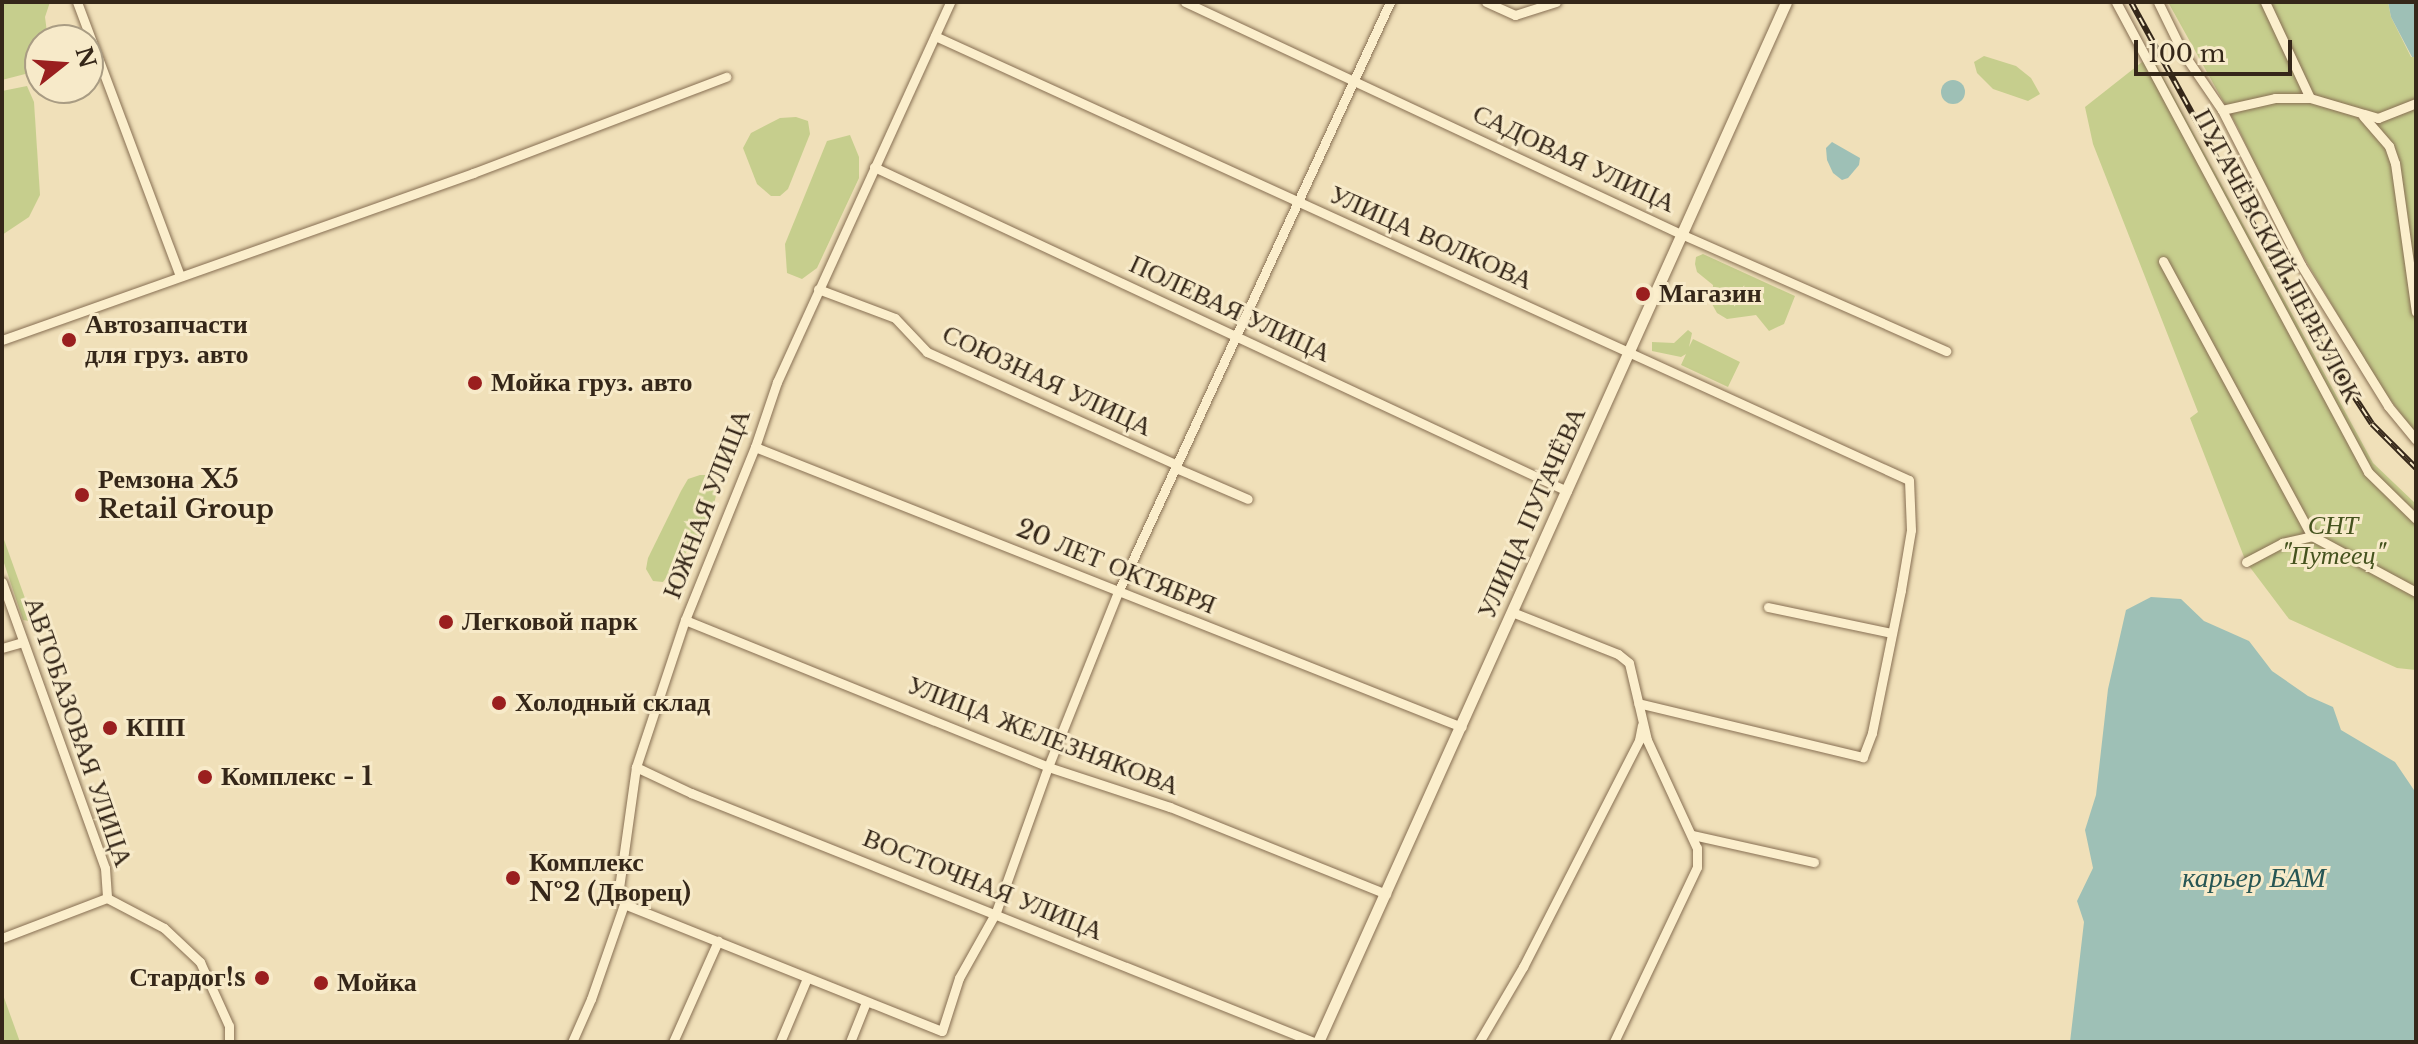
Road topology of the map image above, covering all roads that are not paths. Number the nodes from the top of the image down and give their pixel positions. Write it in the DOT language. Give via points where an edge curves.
graph roads {
  1 [pos="77,2"];
  2 [pos="950,2"];
  3 [pos="1185,2"];
  4 [pos="1390,2"];
  5 [pos="1486,2"];
  6 [pos="1556,2"];
  7 [pos="1786,2"];
  8 [pos="2116,2"];
  9 [pos="2158,2"];
  10 [pos="2265,2"];
  11 [pos="935,36"];
  12 [pos="726,77"];
  13 [pos="1353,78"];
  14 [pos="2310,98"];
  15 [pos="2416,103"];
  16 [pos="2222,110"];
  17 [pos="2363,116"];
  18 [pos="874,167"];
  19 [pos="1300,203"];
  20 [pos="1681,234"];
  21 [pos="2163,261"];
  22 [pos="179,274"];
  23 [pos="818,289"];
  24 [pos="2416,312"];
  25 [pos="1237,337"];
  26 [pos="2,340"];
  27 [pos="1627,351"];
  28 [pos="1946,351"];
  29 [pos="2416,440"];
  30 [pos="755,447"];
  31 [pos="1177,466"];
  32 [pos="1567,491"];
  33 [pos="1248,499"];
  34 [pos="2416,519"];
  35 [pos="2312,536"];
  36 [pos="2246,562"];
  37 [pos="2,582"];
  38 [pos="1118,592"];
  39 [pos="2416,592"];
  40 [pos="1768,607"];
  41 [pos="1512,612"];
  42 [pos="685,620"];
  43 [pos="1891,633"];
  44 [pos="23,642"];
  45 [pos="2,648"];
  46 [pos="1638,703"];
  47 [pos="1643,722"];
  48 [pos="1462,727"];
  49 [pos="636,767"];
  50 [pos="1048,767"];
  51 [pos="1693,835"];
  52 [pos="1814,862"];
  53 [pos="1386,894"];
  54 [pos="107,898"];
  55 [pos="624,904"];
  56 [pos="996,912"];
  57 [pos="2,938"];
  58 [pos="718,941"];
  59 [pos="807,978"];
  60 [pos="866,1002"];
  61 [pos="229,1042"];
  62 [pos="572,1042"];
  63 [pos="673,1042"];
  64 [pos="780,1042"];
  65 [pos="850,1042"];
  66 [pos="1316,1042"];
  67 [pos="1479,1042"];
  68 [pos="1614,1042"];
  1 -- 22 [label="street"];
  2 -- 11 [label="street, ЮЖНАЯ УЛИЦА"];
  3 -- 13 [label="street, САДОВАЯ УЛИЦА"];
  4 -- 13 [label="street"];
  5 -- 6 [label="street" via="1515,15"];
  7 -- 20 [label="street, УЛИЦА ПУГАЧЁВА"];
  8 -- 34 [label="street, ПУГАЧЁВСКИЙ ПЕРЕУЛОК" via="2368,472"];
  9 -- 16 [label="street" via="2183,53"];
  10 -- 14 [label="street"];
  11 -- 18 [label="street, ЮЖНАЯ УЛИЦА"];
  11 -- 19 [label="street, УЛИЦА ВОЛКОВА"];
  12 -- 22 [label="street" via="473,173"];
  13 -- 19 [label="street"];
  13 -- 20 [label="street, САДОВАЯ УЛИЦА"];
  14 -- 16 [label="street" via="2275,98"];
  14 -- 17 [label="street"];
  15 -- 17 [label="street" via="2388,117"];
  16 -- 29 [label="street" via="2301,265 2388,406"];
  17 -- 24 [label="street" via="2389,146 2395,163"];
  18 -- 23 [label="street, ЮЖНАЯ УЛИЦА"];
  18 -- 25 [label="street, ПОЛЕВАЯ УЛИЦА"];
  19 -- 25 [label="street"];
  19 -- 27 [label="street, УЛИЦА ВОЛКОВА"];
  20 -- 27 [label="street, УЛИЦА ПУГАЧЁВА"];
  20 -- 28 [label="street, САДОВАЯ УЛИЦА"];
  21 -- 35 [label="street"];
  22 -- 26 [label="street"];
  23 -- 30 [label="street, ЮЖНАЯ УЛИЦА"];
  23 -- 31 [label="street, СОЮЗНАЯ УЛИЦА" via="895,318 927,352"];
  25 -- 31 [label="street"];
  25 -- 32 [label="street, ПОЛЕВАЯ УЛИЦА"];
  27 -- 32 [label="street, УЛИЦА ПУГАЧЁВА"];
  27 -- 43 [label="street, УЛИЦА ВОЛКОВА" via="1909,480 1911,530"];
  30 -- 38 [label="street, 20 ЛЕТ ОКТЯБРЯ"];
  30 -- 42 [label="street, ЮЖНАЯ УЛИЦА"];
  31 -- 33 [label="street, СОЮЗНАЯ УЛИЦА"];
  31 -- 38 [label="street"];
  32 -- 41 [label="street, УЛИЦА ПУГАЧЁВА"];
  35 -- 36 [label="street" via="2282,543"];
  35 -- 39 [label="street"];
  37 -- 44 [label="street, АВТОБАЗОВАЯ УЛИЦА"];
  38 -- 48 [label="street, 20 ЛЕТ ОКТЯБРЯ"];
  38 -- 50 [label="street"];
  40 -- 43 [label="street"];
  41 -- 46 [label="street" via="1618,654 1629,663"];
  41 -- 48 [label="street, УЛИЦА ПУГАЧЁВА"];
  42 -- 49 [label="street, ЮЖНАЯ УЛИЦА"];
  42 -- 50 [label="street, УЛИЦА ЖЕЛЕЗНЯКОВА"];
  43 -- 46 [label="street" via="1863,757"];
  44 -- 45 [label="street"];
  44 -- 54 [label="street, АВТОБАЗОВАЯ УЛИЦА" via="105,868"];
  46 -- 47 [label="street"];
  47 -- 51 [label="street" via="1670,795"];
  47 -- 67 [label="street" via="1639,740 1523,967"];
  48 -- 53 [label="street, УЛИЦА ПУГАЧЁВА"];
  49 -- 55 [label="street, ЮЖНАЯ УЛИЦА" via="619,888"];
  49 -- 56 [label="street, ВОСТОЧНАЯ УЛИЦА"];
  50 -- 53 [label="street, УЛИЦА ЖЕЛЕЗНЯКОВА" via="1170,807"];
  50 -- 56 [label="street"];
  51 -- 52 [label="street"];
  51 -- 68 [label="street" via="1697,867"];
  53 -- 66 [label="street, УЛИЦА ПУГАЧЁВА"];
  54 -- 57 [label="street, АВТОБАЗОВАЯ УЛИЦА"];
  54 -- 61 [label="street, АВТОБАЗОВАЯ УЛИЦА" via="164,928 200,962 229,1026"];
  55 -- 58 [label="street"];
  55 -- 62 [label="street, ЮЖНАЯ УЛИЦА"];
  56 -- 60 [label="street" via="959,978 942,1031"];
  56 -- 66 [label="street, ВОСТОЧНАЯ УЛИЦА"];
  58 -- 59 [label="street"];
  58 -- 63 [label="street"];
  59 -- 60 [label="street"];
  59 -- 64 [label="street"];
  60 -- 65 [label="street"];
}
